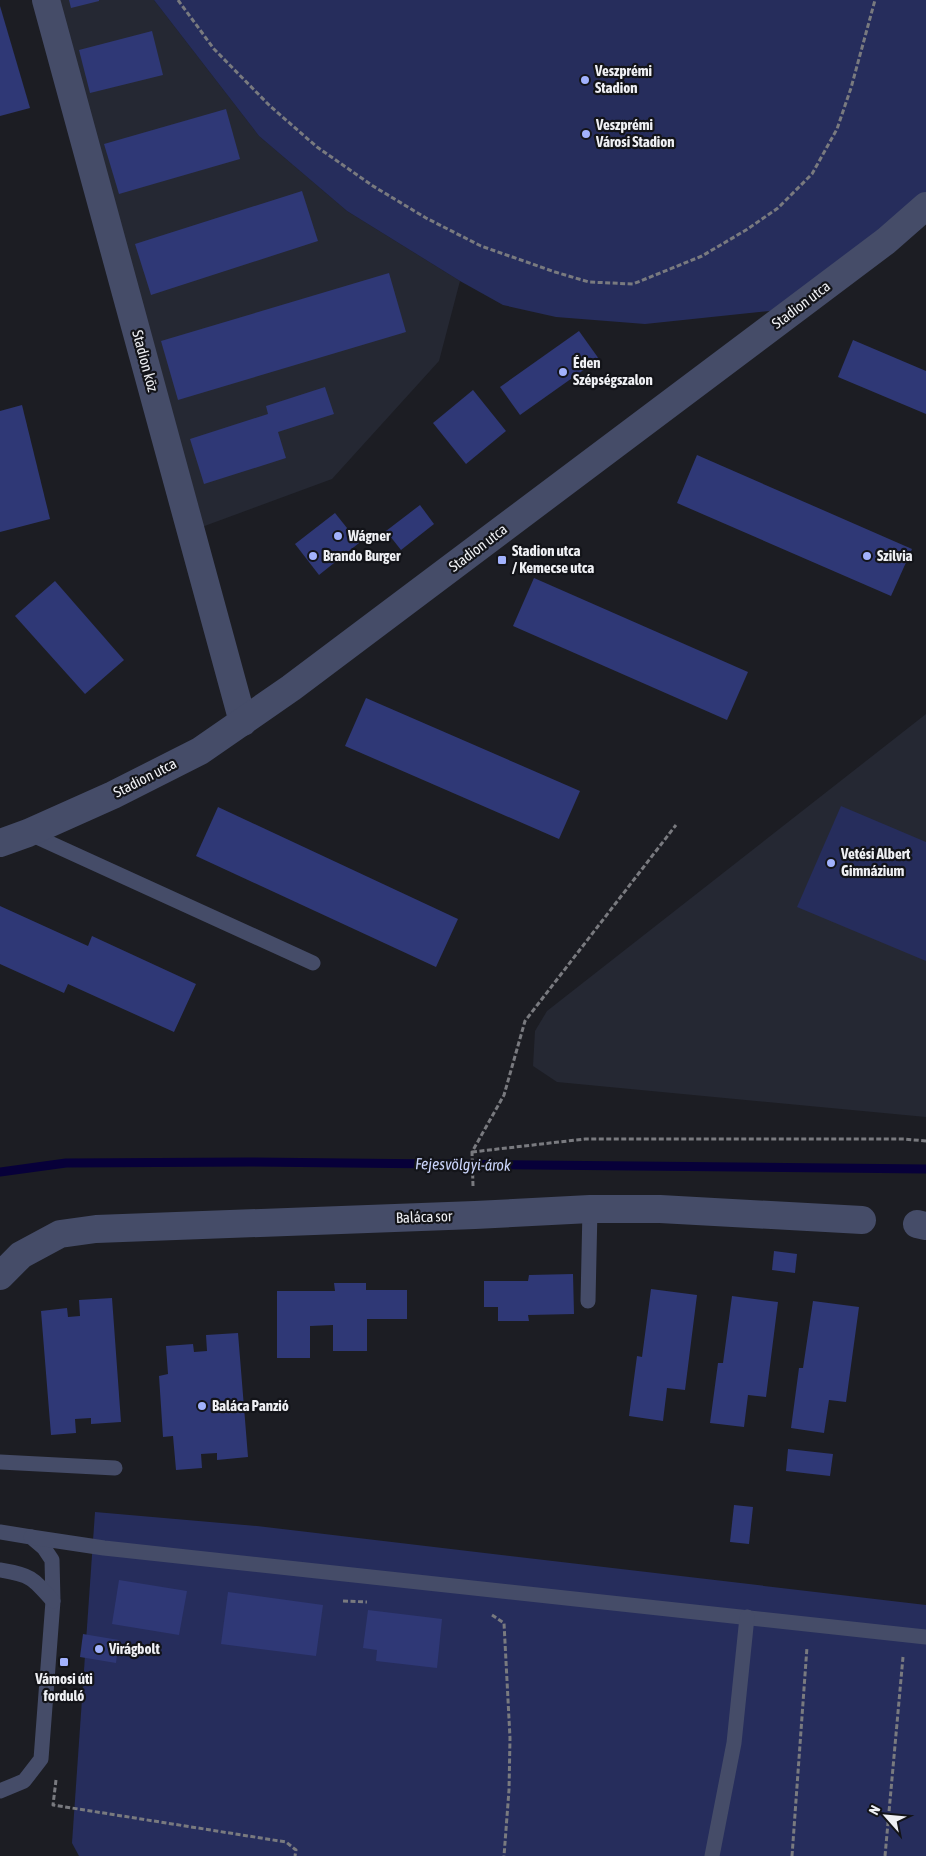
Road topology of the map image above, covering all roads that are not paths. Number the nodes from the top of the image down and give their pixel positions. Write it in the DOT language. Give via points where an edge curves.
graph roads {
  1 [pos="46,0"];
  2 [pos="926,206"];
  3 [pos="243,722"];
  4 [pos="28,833"];
  5 [pos="0,843"];
  6 [pos="312,963"];
  7 [pos="590,1209"];
  8 [pos="862,1220"];
  9 [pos="0,1276"];
  10 [pos="588,1301"];
  11 [pos="0,1462"];
  12 [pos="115,1468"];
  13 [pos="0,1532"];
  14 [pos="31,1537"];
  15 [pos="0,1570"];
  16 [pos="53,1601"];
  17 [pos="747,1617"];
  18 [pos="926,1637"];
  19 [pos="0,1791"];
  20 [pos="712,1856"];
  1 -- 3 [label="street, Stadion köz"];
  2 -- 3 [label="street, Stadion utca" via="870,253"];
  3 -- 4 [label="street, Stadion utca" via="191,755 114,795"];
  4 -- 5 [label="street, Stadion utca"];
  4 -- 6 [label="lane"];
  7 -- 8 [label="street, Baláca sor" via="660,1209"];
  7 -- 9 [label="street, Baláca sor" via="96,1229 60,1234 21,1256"];
  7 -- 10 [label="lane"];
  11 -- 12 [label="lane"];
  13 -- 14 [label="lane"];
  14 -- 16 [label="lane" via="52,1560"];
  14 -- 17 [label="lane" via="114,1549"];
  15 -- 16 [label="lane" via="33,1578"];
  16 -- 19 [label="lane" via="41,1759 24,1781"];
  17 -- 18 [label="lane"];
  17 -- 20 [label="lane" via="734,1743"];
}
